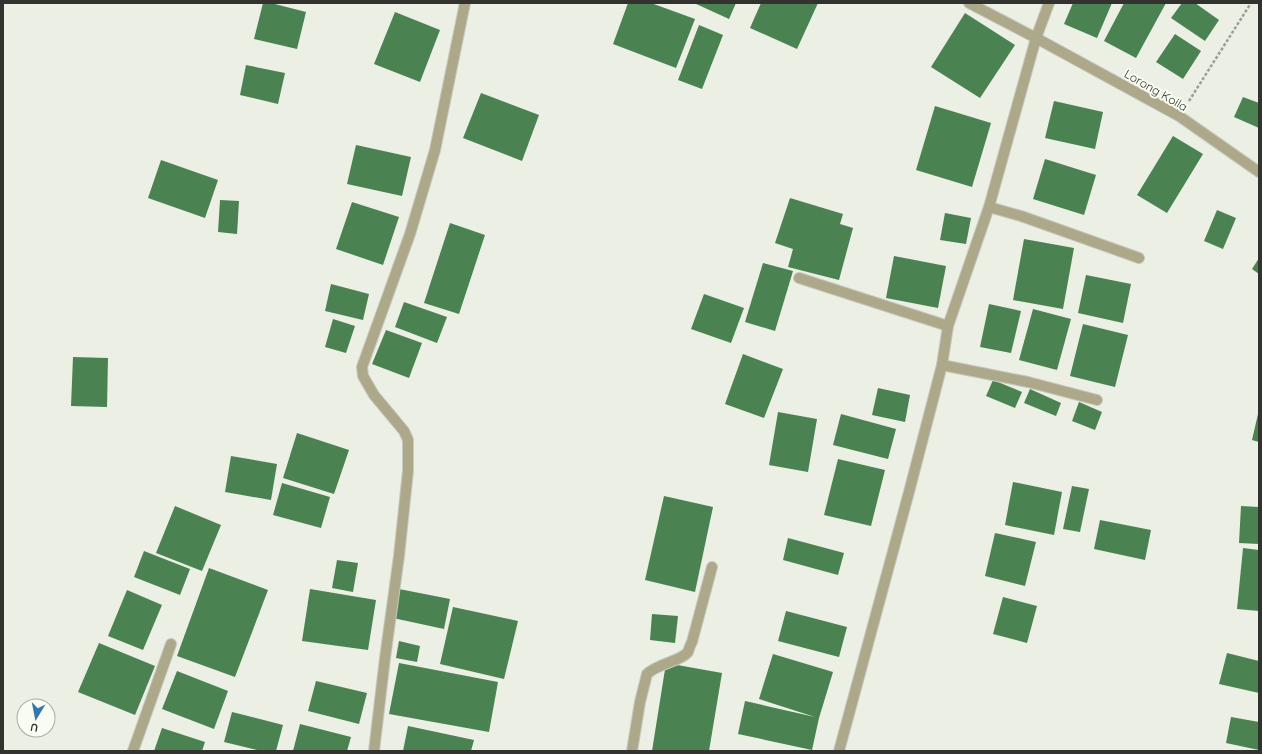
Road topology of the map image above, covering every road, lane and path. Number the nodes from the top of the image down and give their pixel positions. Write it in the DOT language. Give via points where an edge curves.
graph roads {
  1 [pos="465,3"];
  2 [pos="969,3"];
  3 [pos="1049,3"];
  4 [pos="1251,3"];
  5 [pos="1036,38"];
  6 [pos="1178,116"];
  7 [pos="1259,172"];
  8 [pos="989,207"];
  9 [pos="1139,258"];
  10 [pos="799,278"];
  11 [pos="948,326"];
  12 [pos="942,365"];
  13 [pos="1097,400"];
  14 [pos="712,567"];
  15 [pos="171,644"];
  16 [pos="133,751"];
  17 [pos="374,751"];
  18 [pos="632,751"];
  19 [pos="839,751"];
  1 -- 17 [label="street" via="435,150 410,234 362,367 374,395 404,431 408,440 408,470 399,556"];
  2 -- 5 [label="street, Lorong Koila"];
  3 -- 5 [label="street"];
  4 -- 6 [label="path"];
  5 -- 6 [label="street, Lorong Koila"];
  5 -- 8 [label="street"];
  6 -- 7 [label="street, Lorong Koila"];
  8 -- 9 [label="street"];
  8 -- 11 [label="street"];
  10 -- 11 [label="street"];
  11 -- 12 [label="street"];
  12 -- 13 [label="street" via="1028,382"];
  12 -- 19 [label="street"];
  14 -- 18 [label="street" via="687,652 647,674"];
  15 -- 16 [label="street"];
}
